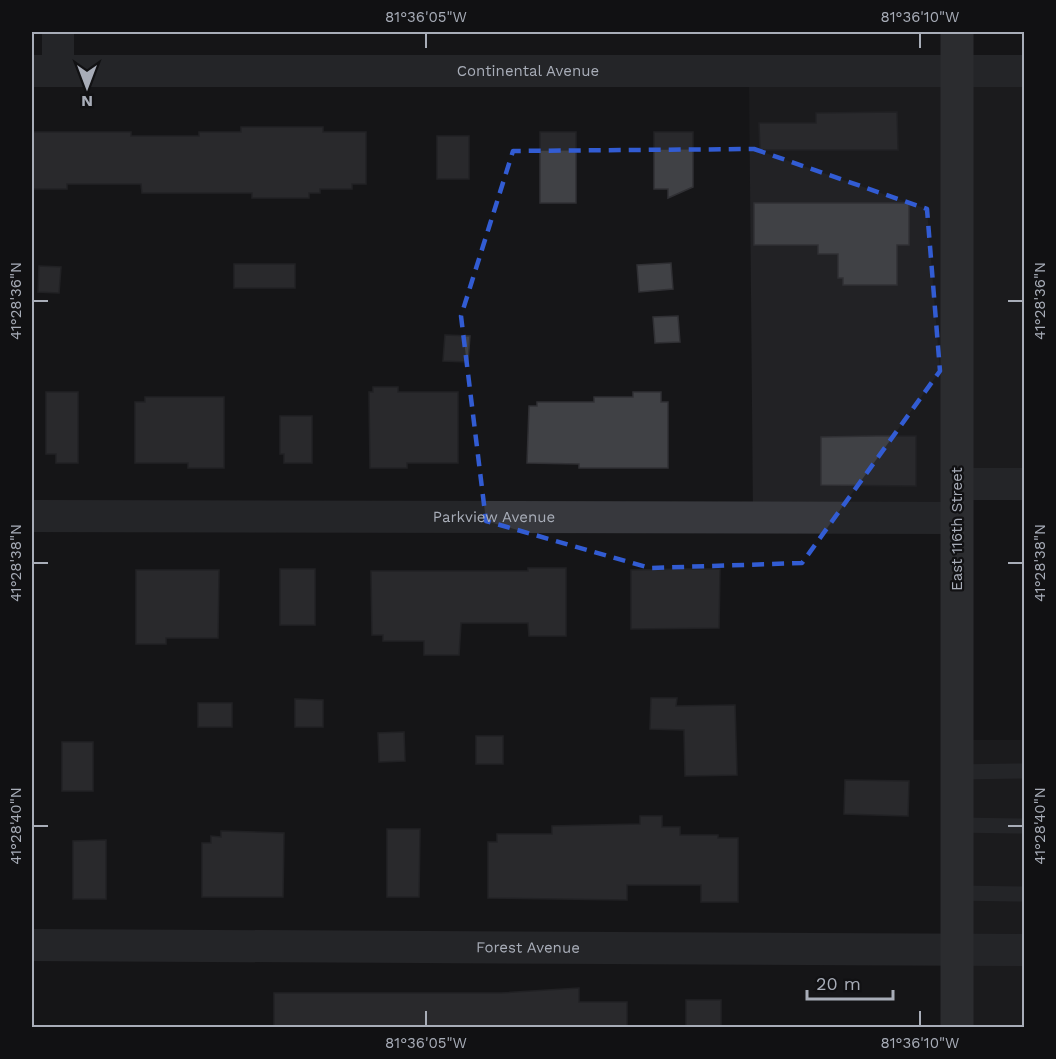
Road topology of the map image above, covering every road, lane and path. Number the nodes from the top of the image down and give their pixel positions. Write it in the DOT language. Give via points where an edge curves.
graph roads {
  1 [pos="58,32"];
  2 [pos="957,32"];
  3 [pos="45,71"];
  4 [pos="957,71"];
  5 [pos="1024,71"];
  6 [pos="957,484"];
  7 [pos="1024,484"];
  8 [pos="32,516"];
  9 [pos="957,518"];
  10 [pos="1024,771"];
  11 [pos="957,772"];
  12 [pos="957,825"];
  13 [pos="1024,826"];
  14 [pos="957,893"];
  15 [pos="1024,894"];
  16 [pos="32,945"];
  17 [pos="957,950"];
  18 [pos="1024,950"];
  19 [pos="957,1028"];
  1 -- 3 [label="street"];
  2 -- 4 [label="main road, East 116th Street"];
  3 -- 4 [label="street, Continental Avenue"];
  4 -- 5 [label="street, Continental Avenue"];
  4 -- 6 [label="main road, East 116th Street"];
  6 -- 7 [label="street"];
  6 -- 9 [label="main road, East 116th Street"];
  8 -- 9 [label="street, Parkview Avenue"];
  9 -- 11 [label="main road, East 116th Street"];
  10 -- 11 [label="lane"];
  11 -- 12 [label="main road, East 116th Street"];
  12 -- 13 [label="lane"];
  12 -- 14 [label="main road, East 116th Street"];
  14 -- 15 [label="lane"];
  14 -- 17 [label="main road, East 116th Street"];
  16 -- 17 [label="street, Forest Avenue"];
  17 -- 18 [label="street, Forest Avenue"];
  17 -- 19 [label="main road, East 116th Street"];
}
